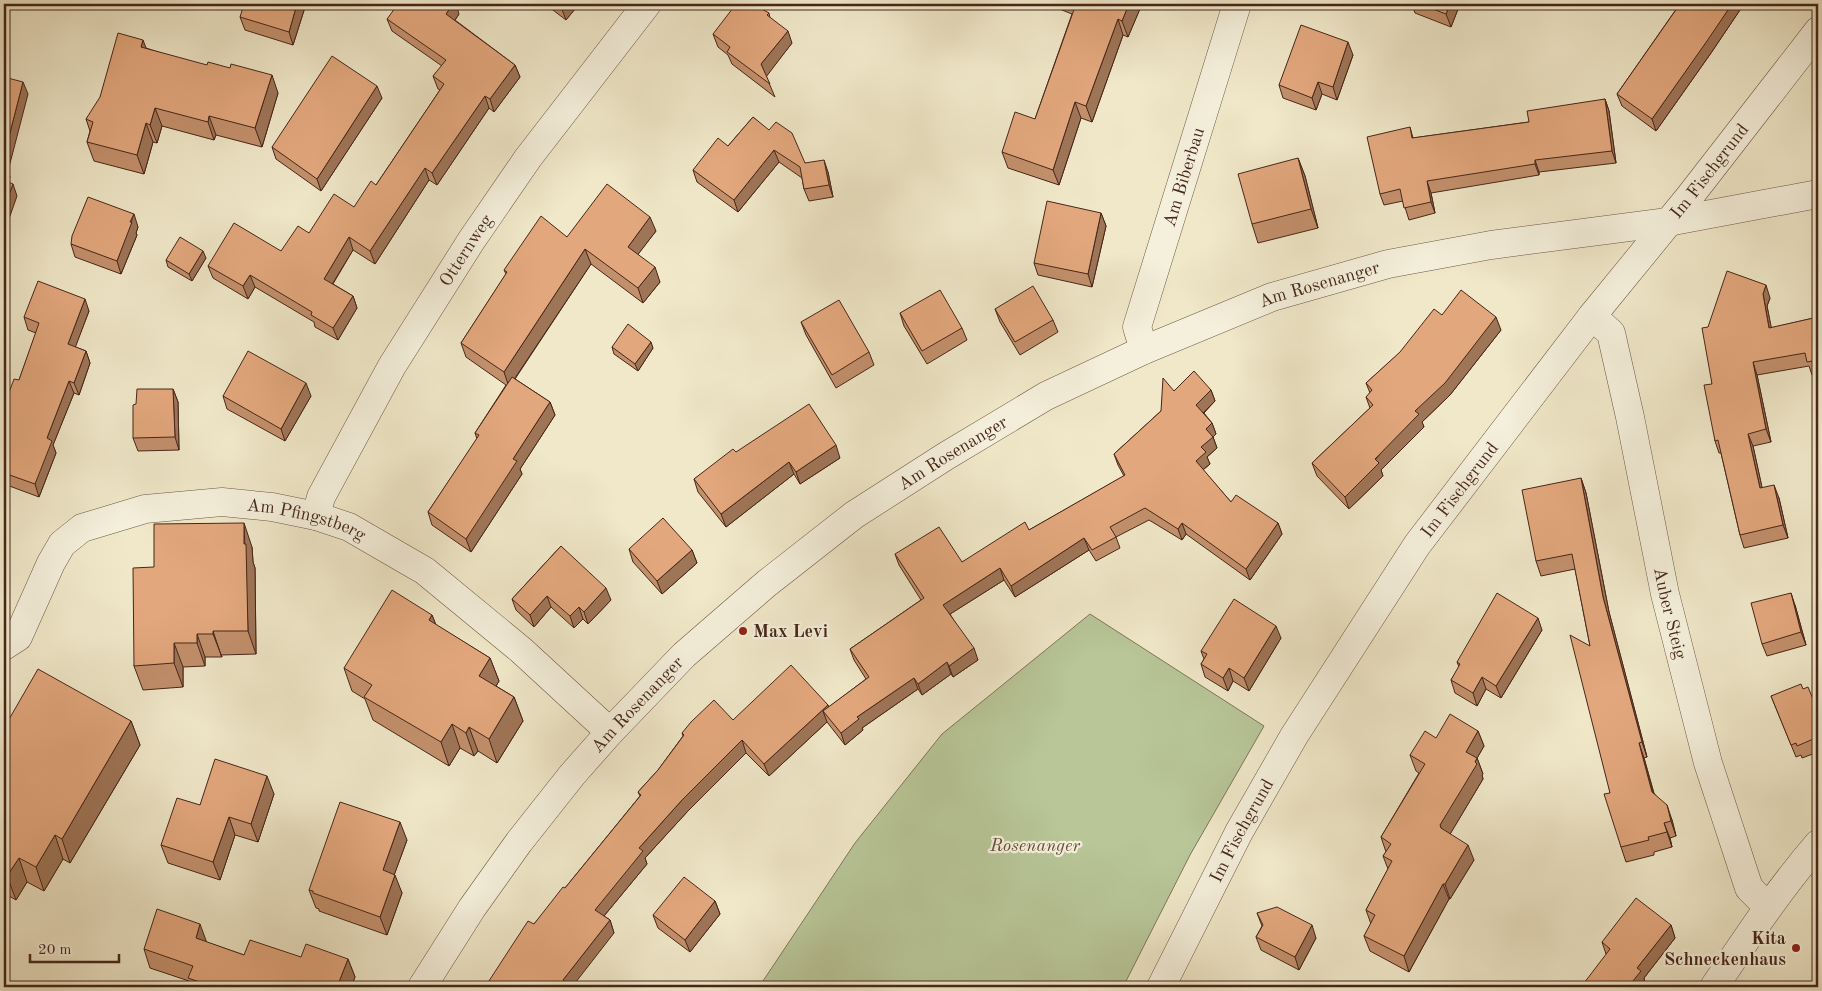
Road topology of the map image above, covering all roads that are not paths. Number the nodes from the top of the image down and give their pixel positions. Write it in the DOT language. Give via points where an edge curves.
graph roads {
  1 [pos="647,4"];
  2 [pos="1237,4"];
  3 [pos="1818,31"];
  4 [pos="1818,194"];
  5 [pos="1668,222"];
  6 [pos="1592,316"];
  7 [pos="1144,350"];
  8 [pos="316,516"];
  9 [pos="4,646"];
  10 [pos="610,732"];
  11 [pos="1818,844"];
  12 [pos="1768,907"];
  13 [pos="422,987"];
  14 [pos="1161,987"];
  15 [pos="1714,987"];
  1 -- 8 [label="street, Otternweg" via="528,158 466,250 392,366 321,497"];
  2 -- 7 [label="street, Am Biberbau" via="1137,328"];
  3 -- 5 [label="street, Im Fischgrund"];
  4 -- 5 [label="street, Am Rosenanger"];
  5 -- 6 [label="street, Im Fischgrund"];
  5 -- 7 [label="street, Am Rosenanger" via="1491,245 1388,264 1272,297"];
  6 -- 12 [label="street, Auber Steig" via="1611,333 1665,594 1708,763 1749,888"];
  6 -- 14 [label="street, Im Fischgrund" via="1417,545 1305,719 1239,832"];
  7 -- 10 [label="street, Am Rosenanger" via="1046,396 854,515 766,584 684,655"];
  8 -- 9 [label="street, Am Pfingstberg" via="222,502 145,509 82,528 62,544 18,637"];
  8 -- 10 [label="street, Am Pfingstberg" via="349,527 425,571 521,650"];
  10 -- 13 [label="street, Am Rosenanger" via="520,842 472,908"];
  11 -- 12 [label="street"];
  12 -- 15 [label="street"];
}
